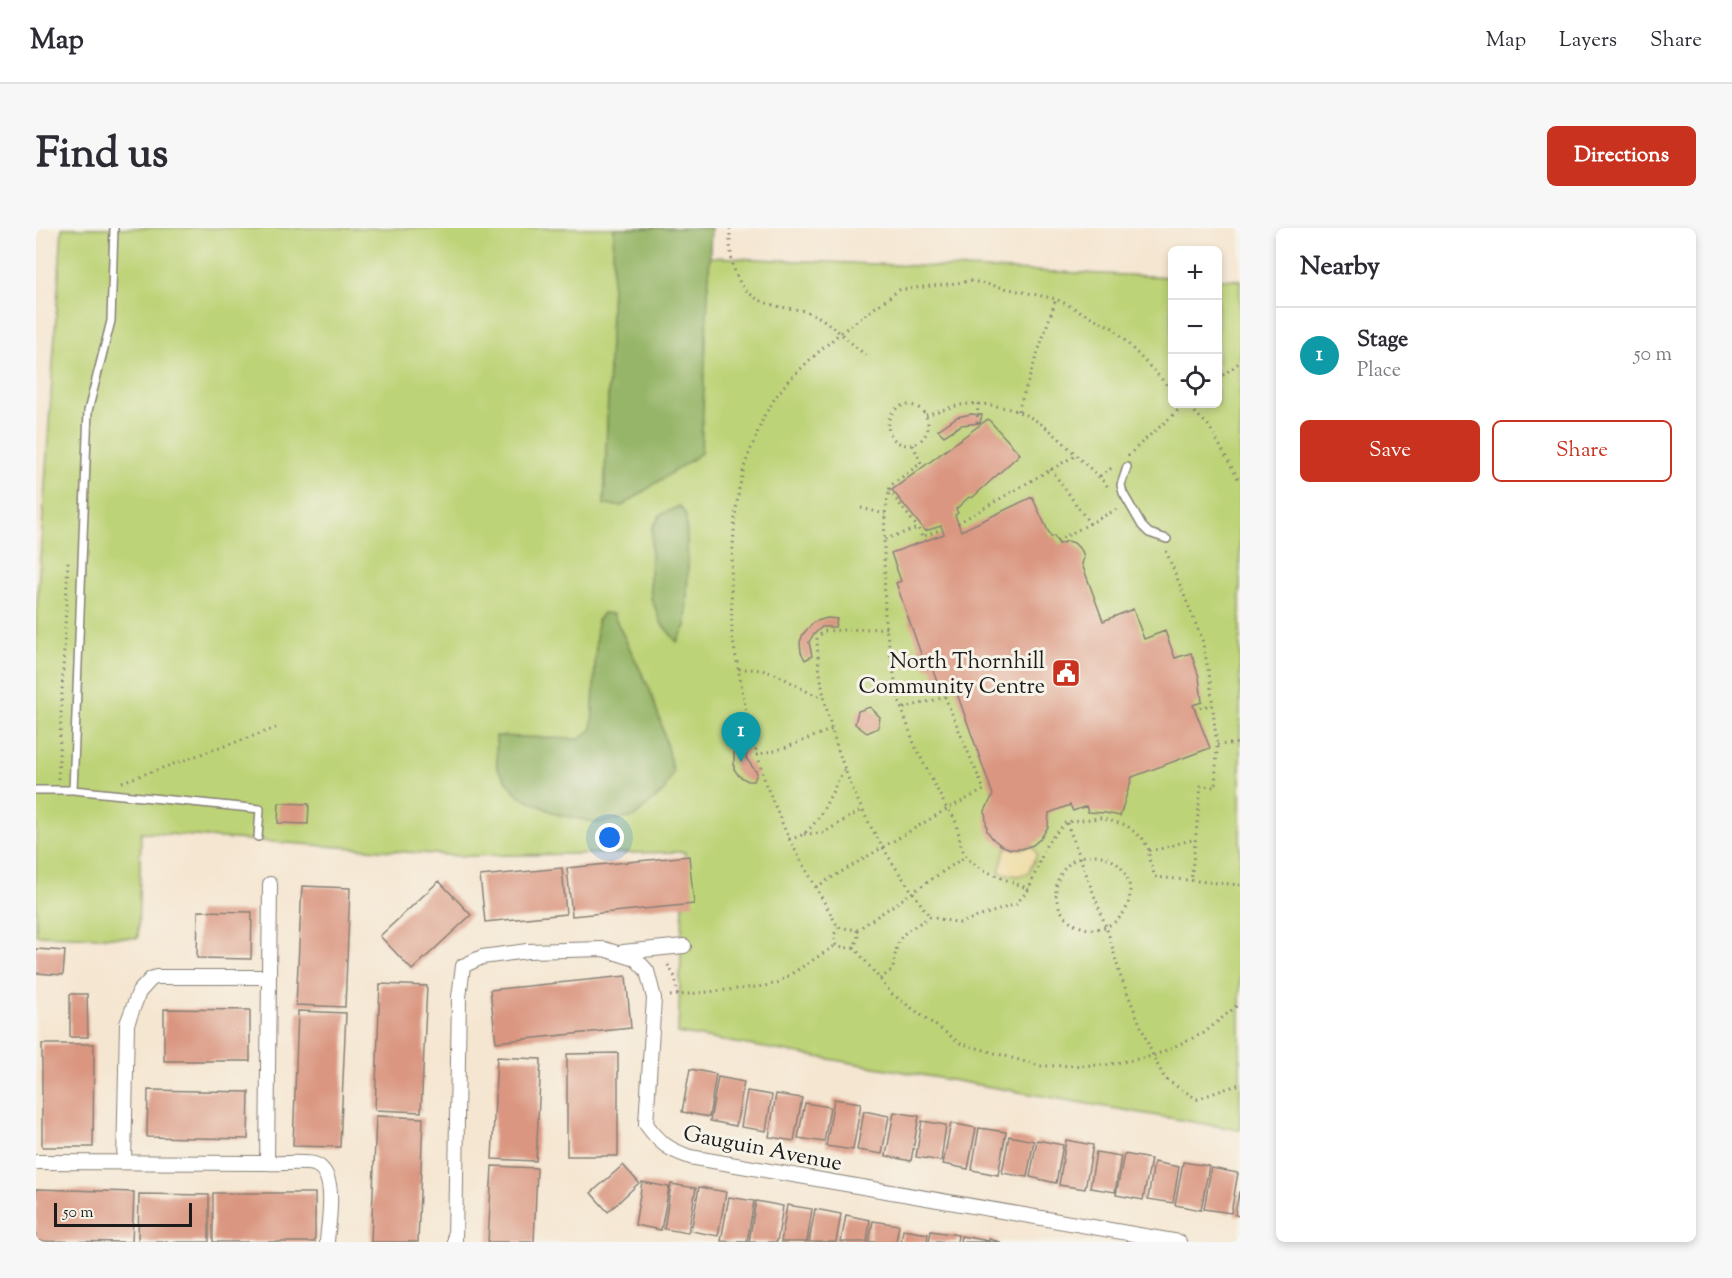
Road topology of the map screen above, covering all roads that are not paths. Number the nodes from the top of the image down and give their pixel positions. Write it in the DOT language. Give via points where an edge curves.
graph roads {
  1 [pos="114,228"];
  2 [pos="1124,464"];
  3 [pos="1167,539"];
  4 [pos="36,790"];
  5 [pos="73,790"];
  6 [pos="258,837"];
  7 [pos="270,884"];
  8 [pos="684,946"];
  9 [pos="619,952"];
  10 [pos="269,977"];
  11 [pos="36,1162"];
  12 [pos="124,1162"];
  13 [pos="267,1163"];
  14 [pos="327,1242"];
  15 [pos="454,1242"];
  16 [pos="1179,1242"];
  1 -- 5 [label="lane" via="111,321 88,411"];
  2 -- 3 [label="lane" via="1123,493 1142,526"];
  4 -- 5 [label="lane"];
  5 -- 6 [label="lane" via="260,809"];
  7 -- 10 [label="street"];
  8 -- 9 [label="street"];
  9 -- 15 [label="street, Gauguin Avenue" via="527,951 482,957 463,966"];
  9 -- 16 [label="street, Gauguin Avenue" via="636,959 647,971 654,998 646,1124 669,1150 690,1157"];
  10 -- 12 [label="street" via="156,976 143,986 127,1024"];
  10 -- 13 [label="street"];
  11 -- 12 [label="street"];
  12 -- 13 [label="street"];
  13 -- 14 [label="street" via="314,1164 325,1173 330,1186"];
}
